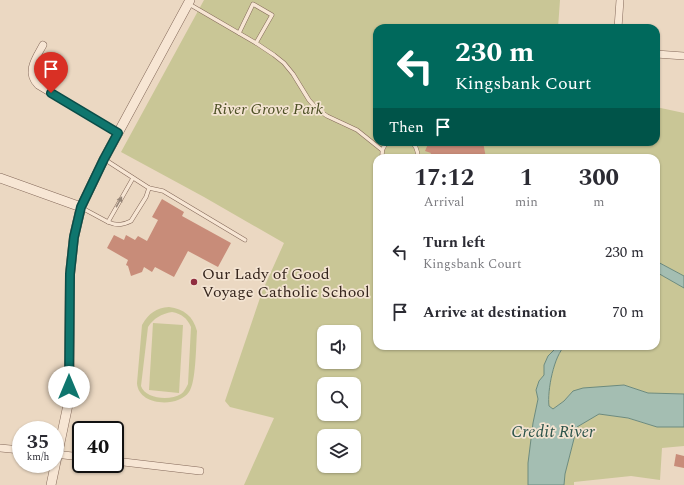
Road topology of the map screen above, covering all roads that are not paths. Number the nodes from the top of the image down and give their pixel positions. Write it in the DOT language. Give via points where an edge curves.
graph roads {
  1 [pos="620,0"];
  2 [pos="187,1"];
  3 [pos="618,24"];
  4 [pos="239,33"];
  5 [pos="256,43"];
  6 [pos="43,45"];
  7 [pos="660,54"];
  8 [pos="684,56"];
  9 [pos="118,133"];
  10 [pos="373,143"];
  11 [pos="377,146"];
  12 [pos="385,146"];
  13 [pos="382,150"];
  14 [pos="382,154"];
  15 [pos="104,159"];
  16 [pos="0,178"];
  17 [pos="133,178"];
  18 [pos="149,188"];
  19 [pos="81,207"];
  20 [pos="108,222"];
  21 [pos="244,240"];
  22 [pos="64,421"];
  23 [pos="0,448"];
  24 [pos="12,449"];
  25 [pos="124,462"];
  26 [pos="200,471"];
  27 [pos="53,473"];
  28 [pos="51,485"];
  1 -- 3 [label="street"];
  2 -- 4 [label="lane"];
  2 -- 9 [label="street"];
  4 -- 5 [label="lane"];
  4 -- 5 [label="lane" via="253,4 272,15"];
  5 -- 10 [label="lane" via="284,63 317,109 357,130"];
  6 -- 9 [label="street" via="31,72 35,82"];
  7 -- 8 [label="street"];
  9 -- 15 [label="street"];
  11 -- 13 [label="lane"];
  12 -- 13 [label="lane"];
  13 -- 14 [label="lane"];
  15 -- 17 [label="lane"];
  15 -- 19 [label="street"];
  16 -- 19 [label="street"];
  17 -- 18 [label="lane"];
  20 -- 17 [label="lane, one-way"];
  18 -- 20 [label="lane" via="146,198 131,221 119,225"];
  18 -- 21 [label="lane" via="163,191"];
  19 -- 20 [label="lane"];
  19 -- 22 [label="street" via="74,237 70,274 68,400"];
  23 -- 24 [label="street"];
  25 -- 26 [label="street"];
  27 -- 28 [label="street"];
}
